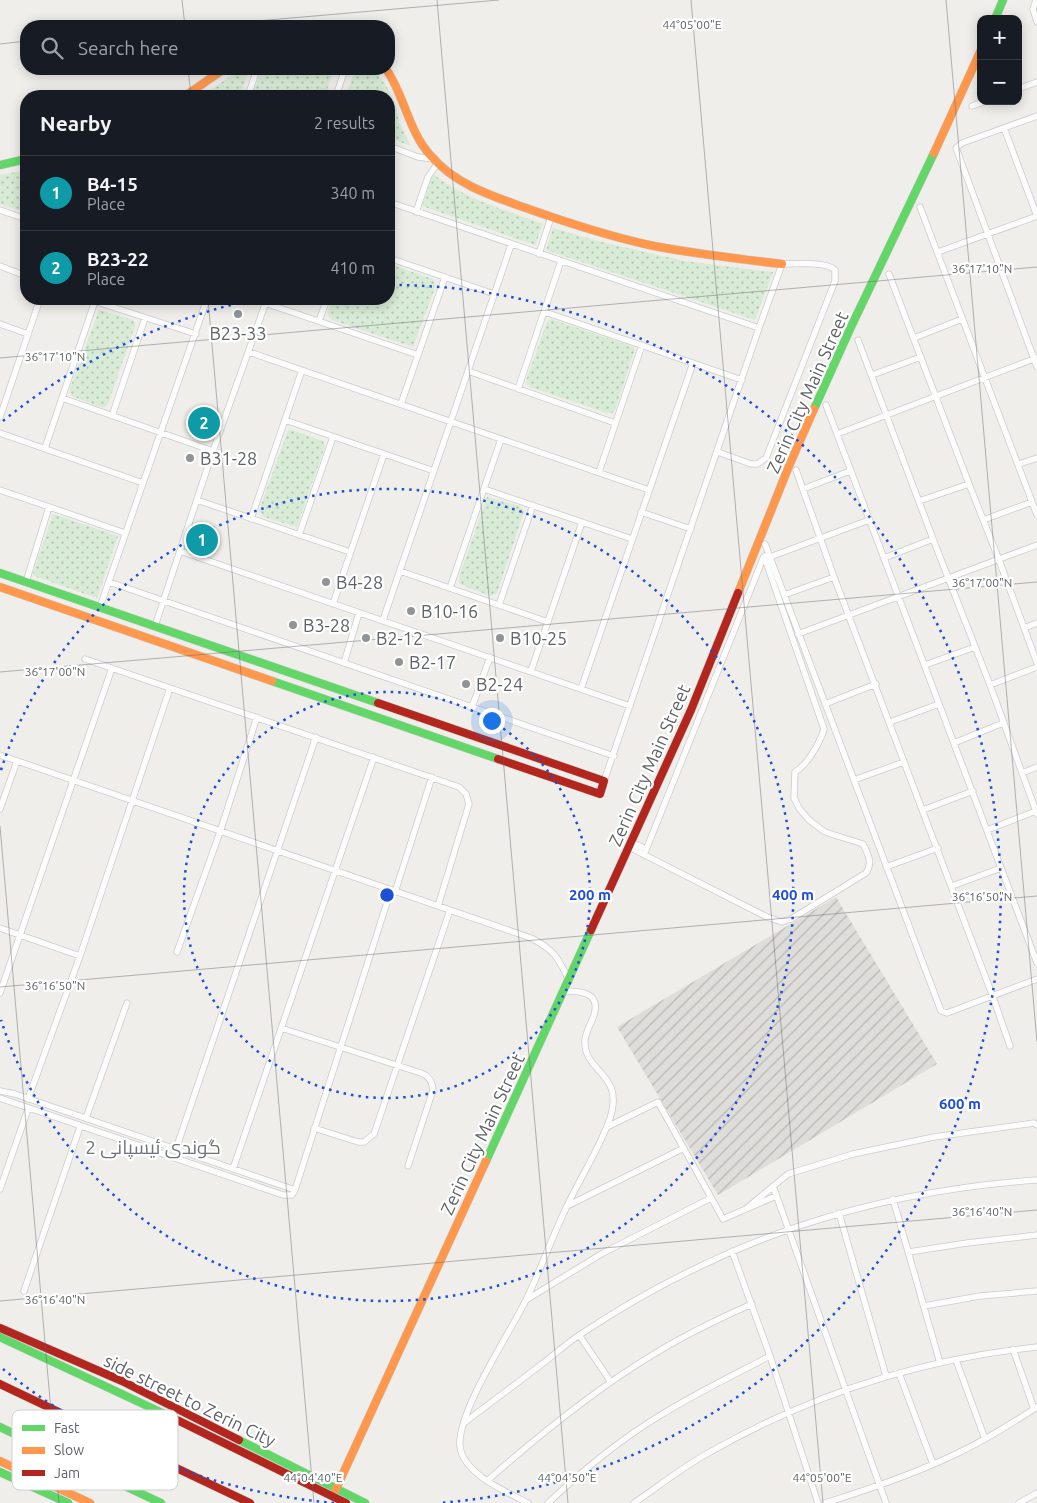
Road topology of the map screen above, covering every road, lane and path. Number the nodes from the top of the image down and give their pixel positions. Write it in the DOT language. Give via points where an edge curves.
graph roads {
  1 [pos="1003,0"];
  2 [pos="1036,0"];
  3 [pos="997,15"];
  4 [pos="1037,22"];
  5 [pos="977,59"];
  6 [pos="217,75"];
  7 [pos="255,75"];
  8 [pos="343,75"];
  9 [pos="390,75"];
  10 [pos="1037,82"];
  11 [pos="1022,88"];
  12 [pos="200,90"];
  13 [pos="250,90"];
  14 [pos="338,90"];
  15 [pos="977,104"];
  16 [pos="972,106"];
  17 [pos="1037,116"];
  18 [pos="1004,128"];
  19 [pos="395,148"];
  20 [pos="20,160"];
  21 [pos="435,162"];
  22 [pos="0,165"];
  23 [pos="395,204"];
  24 [pos="920,207"];
  25 [pos="0,210"];
  26 [pos="416,212"];
  27 [pos="1037,216"];
  28 [pos="20,217"];
  29 [pos="551,217"];
  30 [pos="988,234"];
  31 [pos="511,245"];
  32 [pos="938,252"];
  33 [pos="539,254"];
  34 [pos="395,260"];
  35 [pos="561,261"];
  36 [pos="782,264"];
  37 [pos="0,266"];
  38 [pos="20,274"];
  39 [pos="889,274"];
  40 [pos="445,277"];
  41 [pos="494,294"];
  42 [pos="38,305"];
  43 [pos="94,305"];
  44 [pos="107,305"];
  45 [pos="205,305"];
  46 [pos="265,305"];
  47 [pos="277,305"];
  48 [pos="324,305"];
  49 [pos="545,312"];
  50 [pos="145,318"];
  51 [pos="962,319"];
  52 [pos="319,321"];
  53 [pos="0,324"];
  54 [pos="759,328"];
  55 [pos="28,334"];
  56 [pos="196,334"];
  57 [pos="914,338"];
  58 [pos="858,340"];
  59 [pos="642,345"];
  60 [pos="249,352"];
  61 [pos="418,355"];
  62 [pos="921,357"];
  63 [pos="1035,358"];
  64 [pos="693,363"];
  65 [pos="1037,367"];
  66 [pos="302,370"];
  67 [pos="468,371"];
  68 [pos="872,375"];
  69 [pos="984,377"];
  70 [pos="742,380"];
  71 [pos="518,389"];
  72 [pos="935,396"];
  73 [pos="62,398"];
  74 [pos="401,404"];
  75 [pos="826,405"];
  76 [pos="887,415"];
  77 [pos="112,416"];
  78 [pos="0,417"];
  79 [pos="285,420"];
  80 [pos="451,422"];
  81 [pos="615,423"];
  82 [pos="161,432"];
  83 [pos="0,433"];
  84 [pos="837,434"];
  85 [pos="333,437"];
  86 [pos="501,439"];
  87 [pos="45,448"];
  88 [pos="213,451"];
  89 [pos="718,452"];
  90 [pos="384,454"];
  91 [pos="1037,458"];
  92 [pos="1019,464"];
  93 [pos="796,470"];
  94 [pos="434,471"];
  95 [pos="850,471"];
  96 [pos="598,472"];
  97 [pos="143,482"];
  98 [pos="968,484"];
  99 [pos="484,489"];
  100 [pos="803,489"];
  101 [pos="0,490"];
  102 [pos="649,490"];
  103 [pos="197,500"];
  104 [pos="919,501"];
  105 [pos="1032,502"];
  106 [pos="533,505"];
  107 [pos="49,507"];
  108 [pos="641,512"];
  109 [pos="1037,514"];
  110 [pos="251,519"];
  111 [pos="869,520"];
  112 [pos="983,520"];
  113 [pos="582,522"];
  114 [pos="691,529"];
  115 [pos="126,533"];
  116 [pos="299,535"];
  117 [pos="632,539"];
  118 [pos="820,539"];
  119 [pos="933,539"];
  120 [pos="765,544"];
  121 [pos="1037,546"];
  122 [pos="180,551"];
  123 [pos="350,552"];
  124 [pos="770,557"];
  125 [pos="884,558"];
  126 [pos="999,560"];
  127 [pos="400,571"];
  128 [pos="0,573"];
  129 [pos="834,577"];
  130 [pos="950,579"];
  131 [pos="26,582"];
  132 [pos="109,582"];
  133 [pos="0,587"];
  134 [pos="450,588"];
  135 [pos="784,595"];
  136 [pos="898,596"];
  137 [pos="163,602"];
  138 [pos="334,604"];
  139 [pos="499,605"];
  140 [pos="100,607"];
  141 [pos="359,613"];
  142 [pos="848,614"];
  143 [pos="383,620"];
  144 [pos="548,622"];
  145 [pos="1037,623"];
  146 [pos="155,626"];
  147 [pos="1024,628"];
  148 [pos="798,634"];
  149 [pos="197,641"];
  150 [pos="975,647"];
  151 [pos="193,653"];
  152 [pos="490,657"];
  153 [pos="86,659"];
  154 [pos="344,663"];
  155 [pos="1037,663"];
  156 [pos="926,665"];
  157 [pos="1037,667"];
  158 [pos="112,668"];
  159 [pos="531,671"];
  160 [pos="876,684"];
  161 [pos="990,685"];
  162 [pos="170,688"];
  163 [pos="581,689"];
  164 [pos="825,704"];
  165 [pos="939,704"];
  166 [pos="383,705"];
  167 [pos="630,706"];
  168 [pos="472,707"];
  169 [pos="257,717"];
  170 [pos="379,717"];
  171 [pos="890,722"];
  172 [pos="1004,723"];
  173 [pos="316,737"];
  174 [pos="954,743"];
  175 [pos="0,755"];
  176 [pos="614,756"];
  177 [pos="374,757"];
  178 [pos="17,761"];
  179 [pos="904,762"];
  180 [pos="1037,767"];
  181 [pos="1022,772"];
  182 [pos="432,777"];
  183 [pos="854,780"];
  184 [pos="74,781"];
  185 [pos="604,782"];
  186 [pos="973,791"];
  187 [pos="133,801"];
  188 [pos="0,809"];
  189 [pos="923,810"];
  190 [pos="1036,813"];
  191 [pos="987,830"];
  192 [pos="220,832"];
  193 [pos="630,845"];
  194 [pos="938,848"];
  195 [pos="278,852"];
  196 [pos="645,852"];
  197 [pos="886,867"];
  198 [pos="1001,868"];
  199 [pos="336,872"];
  200 [pos="952,886"];
  201 [pos="393,891"];
  202 [pos="438,906"];
  203 [pos="450,910"];
  204 [pos="0,928"];
  205 [pos="20,935"];
  206 [pos="178,952"];
  207 [pos="80,956"];
  208 [pos="1037,963"];
  209 [pos="1037,980"];
  210 [pos="569,981"];
  211 [pos="564,990"];
  212 [pos="0,993"];
  213 [pos="993,996"];
  214 [pos="127,1003"];
  215 [pos="281,1028"];
  216 [pos="1010,1046"];
  217 [pos="340,1047"];
  218 [pos="397,1065"];
  219 [pos="0,1091"];
  220 [pos="0,1098"];
  221 [pos="28,1099"];
  222 [pos="28,1109"];
  223 [pos="86,1118"];
  224 [pos="1037,1124"];
  225 [pos="80,1127"];
  226 [pos="606,1127"];
  227 [pos="314,1128"];
  228 [pos="684,1148"];
  229 [pos="176,1149"];
  230 [pos="408,1166"];
  231 [pos="233,1169"];
  232 [pos="1037,1180"];
  233 [pos="772,1186"];
  234 [pos="0,1189"];
  235 [pos="295,1190"];
  236 [pos="776,1196"];
  237 [pos="711,1198"];
  238 [pos="893,1199"];
  239 [pos="567,1206"];
  240 [pos="746,1208"];
  241 [pos="839,1213"];
  242 [pos="788,1229"];
  243 [pos="1037,1235"];
  244 [pos="732,1251"];
  245 [pos="909,1252"];
  246 [pos="24,1291"];
  247 [pos="1037,1291"];
  248 [pos="526,1300"];
  249 [pos="752,1304"];
  250 [pos="924,1306"];
  251 [pos="0,1328"];
  252 [pos="579,1335"];
  253 [pos="0,1337"];
  254 [pos="1037,1347"];
  255 [pos="1013,1350"];
  256 [pos="770,1356"];
  257 [pos="956,1360"];
  258 [pos="940,1363"];
  259 [pos="899,1373"];
  260 [pos="886,1376"];
  261 [pos="611,1382"];
  262 [pos="0,1384"];
  263 [pos="846,1389"];
  264 [pos="1036,1408"];
  265 [pos="55,1410"];
  266 [pos="157,1410"];
  267 [pos="788,1412"];
  268 [pos="178,1420"];
  269 [pos="464,1423"];
  270 [pos="0,1427"];
  271 [pos="12,1433"];
  272 [pos="985,1439"];
  273 [pos="0,1461"];
  274 [pos="933,1464"];
  275 [pos="12,1467"];
  276 [pos="178,1469"];
  277 [pos="0,1472"];
  278 [pos="12,1477"];
  279 [pos="488,1481"];
  280 [pos="880,1486"];
  281 [pos="336,1489"];
  282 [pos="39,1490"];
  283 [pos="62,1490"];
  284 [pos="133,1490"];
  285 [pos="1037,1493"];
  286 [pos="68,1503"];
  287 [pos="90,1503"];
  288 [pos="161,1503"];
  289 [pos="250,1503"];
  290 [pos="346,1503"];
  291 [pos="365,1503"];
  292 [pos="528,1503"];
  293 [pos="548,1503"];
  294 [pos="634,1503"];
  295 [pos="818,1503"];
  296 [pos="825,1503"];
  297 [pos="886,1503"];
  298 [pos="1019,1503"];
  1 -- 3 [label="main road"];
  2 -- 4 [label="street" via="1033,9"];
  5 -- 193 [label="main road, Zerin City Main Street" via="817,403 708,670"];
  6 -- 12 [label="main road"];
  7 -- 13 [label="street"];
  8 -- 14 [label="street"];
  9 -- 21 [label="main road" via="412,127"];
  10 -- 11 [label="street"];
  15 -- 16 [label="street"];
  17 -- 18 [label="street"];
  18 -- 27 [label="street"];
  18 -- 30 [label="street" via="956,148"];
  19 -- 21 [label="street"];
  20 -- 22 [label="main road"];
  21 -- 26 [label="street"];
  21 -- 29 [label="main road" via="474,188"];
  23 -- 26 [label="street"];
  24 -- 32 [label="street"];
  25 -- 28 [label="street"];
  26 -- 31 [label="street"];
  27 -- 30 [label="street"];
  29 -- 33 [label="street"];
  29 -- 36 [label="main road" via="637,242"];
  30 -- 32 [label="street"];
  30 -- 63 [label="street"];
  31 -- 33 [label="street"];
  31 -- 41 [label="street"];
  32 -- 51 [label="street"];
  33 -- 35 [label="street"];
  34 -- 40 [label="street"];
  35 -- 49 [label="street"];
  35 -- 54 [label="street"];
  36 -- 54 [label="street"];
  36 -- 89 [label="street" via="832,267 835,281 766,458 751,464"];
  37 -- 38 [label="street"];
  39 -- 57 [label="street"];
  40 -- 41 [label="street"];
  40 -- 61 [label="street"];
  41 -- 67 [label="street"];
  42 -- 55 [label="street"];
  43 -- 73 [label="street"];
  44 -- 50 [label="street"];
  45 -- 56 [label="street"];
  46 -- 60 [label="street"];
  47 -- 52 [label="street"];
  48 -- 52 [label="street"];
  49 -- 59 [label="street"];
  49 -- 71 [label="street"];
  50 -- 56 [label="street"];
  50 -- 77 [label="street"];
  51 -- 57 [label="street"];
  51 -- 69 [label="street"];
  52 -- 61 [label="street"];
  53 -- 55 [label="street"];
  54 -- 70 [label="street"];
  55 -- 78 [label="street"];
  56 -- 82 [label="street"];
  57 -- 62 [label="street"];
  58 -- 68 [label="street"];
  59 -- 64 [label="street"];
  59 -- 81 [label="street"];
  60 -- 66 [label="street"];
  60 -- 88 [label="street"];
  61 -- 74 [label="street"];
  62 -- 68 [label="street"];
  62 -- 72 [label="street"];
  63 -- 65 [label="street"];
  63 -- 69 [label="street"];
  64 -- 70 [label="street"];
  64 -- 102 [label="street"];
  66 -- 74 [label="street"];
  66 -- 79 [label="street"];
  67 -- 71 [label="street"];
  67 -- 80 [label="street"];
  68 -- 76 [label="street"];
  69 -- 72 [label="street"];
  69 -- 92 [label="street"];
  70 -- 89 [label="street"];
  71 -- 81 [label="street"];
  72 -- 76 [label="street"];
  72 -- 98 [label="street"];
  73 -- 77 [label="street"];
  73 -- 87 [label="street"];
  74 -- 80 [label="street"];
  75 -- 84 [label="street"];
  76 -- 84 [label="street"];
  76 -- 104 [label="street"];
  77 -- 82 [label="street"];
  79 -- 85 [label="street"];
  79 -- 110 [label="street"];
  80 -- 86 [label="street"];
  80 -- 94 [label="street"];
  81 -- 96 [label="street"];
  82 -- 88 [label="street"];
  82 -- 97 [label="street"];
  83 -- 87 [label="street"];
  84 -- 95 [label="street"];
  85 -- 90 [label="street"];
  85 -- 116 [label="street"];
  86 -- 96 [label="street"];
  86 -- 99 [label="street"];
  87 -- 97 [label="street"];
  88 -- 103 [label="street"];
  89 -- 114 [label="street"];
  90 -- 94 [label="street"];
  90 -- 123 [label="street"];
  91 -- 92 [label="street"];
  92 -- 105 [label="street"];
  93 -- 100 [label="street"];
  94 -- 127 [label="street"];
  95 -- 100 [label="street"];
  95 -- 111 [label="street"];
  96 -- 102 [label="street"];
  97 -- 115 [label="street"];
  98 -- 104 [label="street"];
  98 -- 112 [label="street"];
  99 -- 106 [label="street"];
  99 -- 134 [label="street"];
  100 -- 118 [label="street"];
  101 -- 107 [label="street"];
  102 -- 108 [label="street"];
  103 -- 110 [label="street"];
  103 -- 122 [label="street"];
  104 -- 119 [label="street"];
  105 -- 109 [label="street"];
  105 -- 112 [label="street"];
  106 -- 113 [label="street"];
  106 -- 139 [label="street"];
  107 -- 115 [label="street"];
  107 -- 131 [label="street"];
  108 -- 114 [label="street"];
  108 -- 117 [label="street"];
  110 -- 116 [label="street"];
  111 -- 118 [label="street"];
  111 -- 125 [label="street"];
  112 -- 126 [label="street"];
  113 -- 117 [label="street"];
  113 -- 144 [label="street"];
  114 -- 167 [label="street"];
  115 -- 132 [label="street"];
  116 -- 123 [label="street"];
  117 -- 163 [label="street"];
  118 -- 124 [label="street"];
  118 -- 129 [label="street"];
  119 -- 125 [label="street"];
  119 -- 130 [label="street"];
  120 -- 124 [label="street"];
  121 -- 126 [label="street"];
  122 -- 137 [label="street"];
  122 -- 138 [label="street"];
  123 -- 138 [label="street"];
  124 -- 135 [label="street"];
  125 -- 136 [label="street"];
  126 -- 130 [label="street"];
  126 -- 147 [label="street"];
  127 -- 134 [label="street"];
  127 -- 143 [label="street"];
  128 -- 131 [label="main road"];
  129 -- 135 [label="street"];
  129 -- 142 [label="street"];
  130 -- 136 [label="street"];
  130 -- 150 [label="street"];
  131 -- 140 [label="main road"];
  132 -- 137 [label="street"];
  132 -- 140 [label="street"];
  133 -- 151 [label="main road"];
  134 -- 139 [label="street"];
  135 -- 148 [label="street"];
  136 -- 142 [label="street"];
  136 -- 156 [label="street"];
  137 -- 146 [label="street"];
  137 -- 154 [label="street"];
  138 -- 141 [label="street"];
  139 -- 144 [label="street"];
  140 -- 146 [label="main road"];
  141 -- 143 [label="street"];
  141 -- 154 [label="street"];
  142 -- 148 [label="street"];
  142 -- 160 [label="street"];
  143 -- 152 [label="street"];
  144 -- 159 [label="street"];
  145 -- 147 [label="street"];
  146 -- 149 [label="main road"];
  147 -- 155 [label="street"];
  148 -- 164 [label="street"];
  149 -- 151 [label="main road"];
  149 -- 166 [label="main road"];
  150 -- 156 [label="street"];
  150 -- 161 [label="street"];
  151 -- 170 [label="main road"];
  152 -- 159 [label="street"];
  152 -- 168 [label="street"];
  153 -- 158 [label="street"];
  154 -- 168 [label="street"];
  156 -- 165 [label="street"];
  157 -- 161 [label="street"];
  158 -- 162 [label="street"];
  158 -- 184 [label="street"];
  159 -- 163 [label="street"];
  160 -- 164 [label="street"];
  160 -- 171 [label="street"];
  161 -- 172 [label="street"];
  162 -- 169 [label="street"];
  162 -- 187 [label="street"];
  163 -- 167 [label="street"];
  164 -- 183 [label="street"];
  165 -- 171 [label="street"];
  165 -- 174 [label="street"];
  166 -- 170 [label="main road"];
  166 -- 185 [label="main road"];
  167 -- 176 [label="street"];
  168 -- 176 [label="street"];
  169 -- 173 [label="street"];
  169 -- 192 [label="street"];
  170 -- 185 [label="main road" via="600,794"];
  171 -- 179 [label="street"];
  172 -- 174 [label="street"];
  172 -- 181 [label="street"];
  173 -- 177 [label="street"];
  173 -- 195 [label="street"];
  174 -- 186 [label="street"];
  175 -- 178 [label="street"];
  176 -- 185 [label="street"];
  177 -- 182 [label="street"];
  177 -- 199 [label="street"];
  178 -- 184 [label="street"];
  178 -- 188 [label="street"];
  179 -- 183 [label="street"];
  179 -- 189 [label="street"];
  180 -- 181 [label="street"];
  181 -- 190 [label="street"];
  182 -- 201 [label="street"];
  182 -- 202 [label="street" via="463,790 469,804"];
  183 -- 197 [label="street"];
  184 -- 187 [label="street"];
  184 -- 205 [label="street"];
  186 -- 189 [label="street"];
  186 -- 191 [label="street"];
  187 -- 192 [label="street"];
  187 -- 207 [label="street"];
  189 -- 194 [label="street"];
  190 -- 191 [label="street"];
  191 -- 198 [label="street"];
  192 -- 195 [label="street"];
  192 -- 206 [label="street"];
  193 -- 196 [label="street"];
  193 -- 210 [label="main road, Zerin City Main Street"];
  194 -- 197 [label="street"];
  194 -- 200 [label="street"];
  195 -- 199 [label="street"];
  195 -- 229 [label="street"];
  196 -- 196 [label="street" via="766,917 782,922 869,869 870,859 863,844 825,832 799,808 794,798 795,772 803,767 818,745 824,729 764,556"];
  197 -- 213 [label="street" via="941,1011 945,1013"];
  198 -- 200 [label="street"];
  198 -- 208 [label="street"];
  199 -- 201 [label="street"];
  199 -- 215 [label="street"];
  200 -- 213 [label="street"];
  201 -- 202 [label="street"];
  201 -- 217 [label="street"];
  202 -- 203 [label="street"];
  203 -- 210 [label="street" via="542,943 560,961"];
  203 -- 218 [label="street"];
  204 -- 205 [label="street"];
  205 -- 207 [label="street"];
  205 -- 212 [label="street"];
  207 -- 221 [label="street"];
  209 -- 213 [label="street"];
  210 -- 211 [label="main road, Zerin City Main Street"];
  211 -- 226 [label="street" via="582,991 595,1003 585,1044 590,1058 613,1090 613,1106"];
  211 -- 281 [label="main road, Zerin City Main Street"];
  213 -- 216 [label="street"];
  214 -- 223 [label="street"];
  215 -- 217 [label="street"];
  215 -- 231 [label="street"];
  217 -- 218 [label="street"];
  217 -- 227 [label="street"];
  218 -- 227 [label="street" via="377,1128 370,1139 358,1142"];
  218 -- 230 [label="street" via="425,1075 432,1085 432,1094"];
  219 -- 221 [label="street"];
  220 -- 222 [label="street"];
  221 -- 223 [label="street"];
  222 -- 225 [label="street"];
  222 -- 234 [label="street"];
  223 -- 229 [label="street"];
  224 -- 233 [label="street" via="876,1148 795,1171"];
  225 -- 235 [label="street" via="284,1195 292,1195"];
  225 -- 246 [label="street"];
  226 -- 228 [label="street" via="658,1102"];
  226 -- 239 [label="street"];
  227 -- 235 [label="street"];
  228 -- 237 [label="street"];
  228 -- 239 [label="street"];
  229 -- 231 [label="street"];
  231 -- 235 [label="street"];
  232 -- 238 [label="street"];
  233 -- 236 [label="street"];
  233 -- 240 [label="street"];
  236 -- 240 [label="street"];
  236 -- 242 [label="street"];
  237 -- 240 [label="street" via="723,1219"];
  237 -- 248 [label="street" via="610,1248"];
  238 -- 241 [label="street"];
  238 -- 245 [label="street"];
  239 -- 248 [label="street"];
  241 -- 242 [label="street"];
  241 -- 260 [label="street"];
  242 -- 244 [label="street"];
  242 -- 263 [label="street"];
  243 -- 245 [label="street"];
  244 -- 249 [label="street"];
  244 -- 252 [label="street" via="635,1300"];
  245 -- 250 [label="street"];
  247 -- 250 [label="street" via="980,1296"];
  248 -- 269 [label="street" via="486,1373"];
  249 -- 256 [label="street"];
  249 -- 261 [label="street" via="653,1354"];
  250 -- 258 [label="street"];
  251 -- 281 [label="main road, side street to Zerin City" via="122,1381"];
  252 -- 261 [label="street"];
  252 -- 269 [label="street"];
  253 -- 266 [label="main road, side street to Zerin City"];
  254 -- 255 [label="street"];
  255 -- 257 [label="street"];
  255 -- 264 [label="street"];
  256 -- 267 [label="street"];
  256 -- 293 [label="street" via="656,1418 614,1446"];
  257 -- 258 [label="street"];
  257 -- 272 [label="street"];
  258 -- 259 [label="street"];
  259 -- 260 [label="street"];
  259 -- 274 [label="street"];
  260 -- 263 [label="street"];
  261 -- 279 [label="street" via="538,1436"];
  262 -- 265 [label="main road"];
  263 -- 267 [label="street"];
  263 -- 280 [label="street"];
  264 -- 272 [label="street"];
  267 -- 294 [label="street" via="708,1452"];
  267 -- 295 [label="street"];
  268 -- 290 [label="main road, side street to Zerin City"];
  269 -- 279 [label="street" via="460,1448 476,1472"];
  270 -- 271 [label="main road"];
  272 -- 274 [label="street"];
  273 -- 275 [label="main road"];
  274 -- 280 [label="street"];
  276 -- 289 [label="main road"];
  277 -- 278 [label="main road"];
  279 -- 292 [label="street"];
  280 -- 296 [label="street"];
  280 -- 297 [label="street"];
  281 -- 291 [label="main road, side street to Zerin City"];
  282 -- 286 [label="main road"];
  283 -- 287 [label="main road"];
  284 -- 288 [label="main road"];
  285 -- 298 [label="street"];
}
